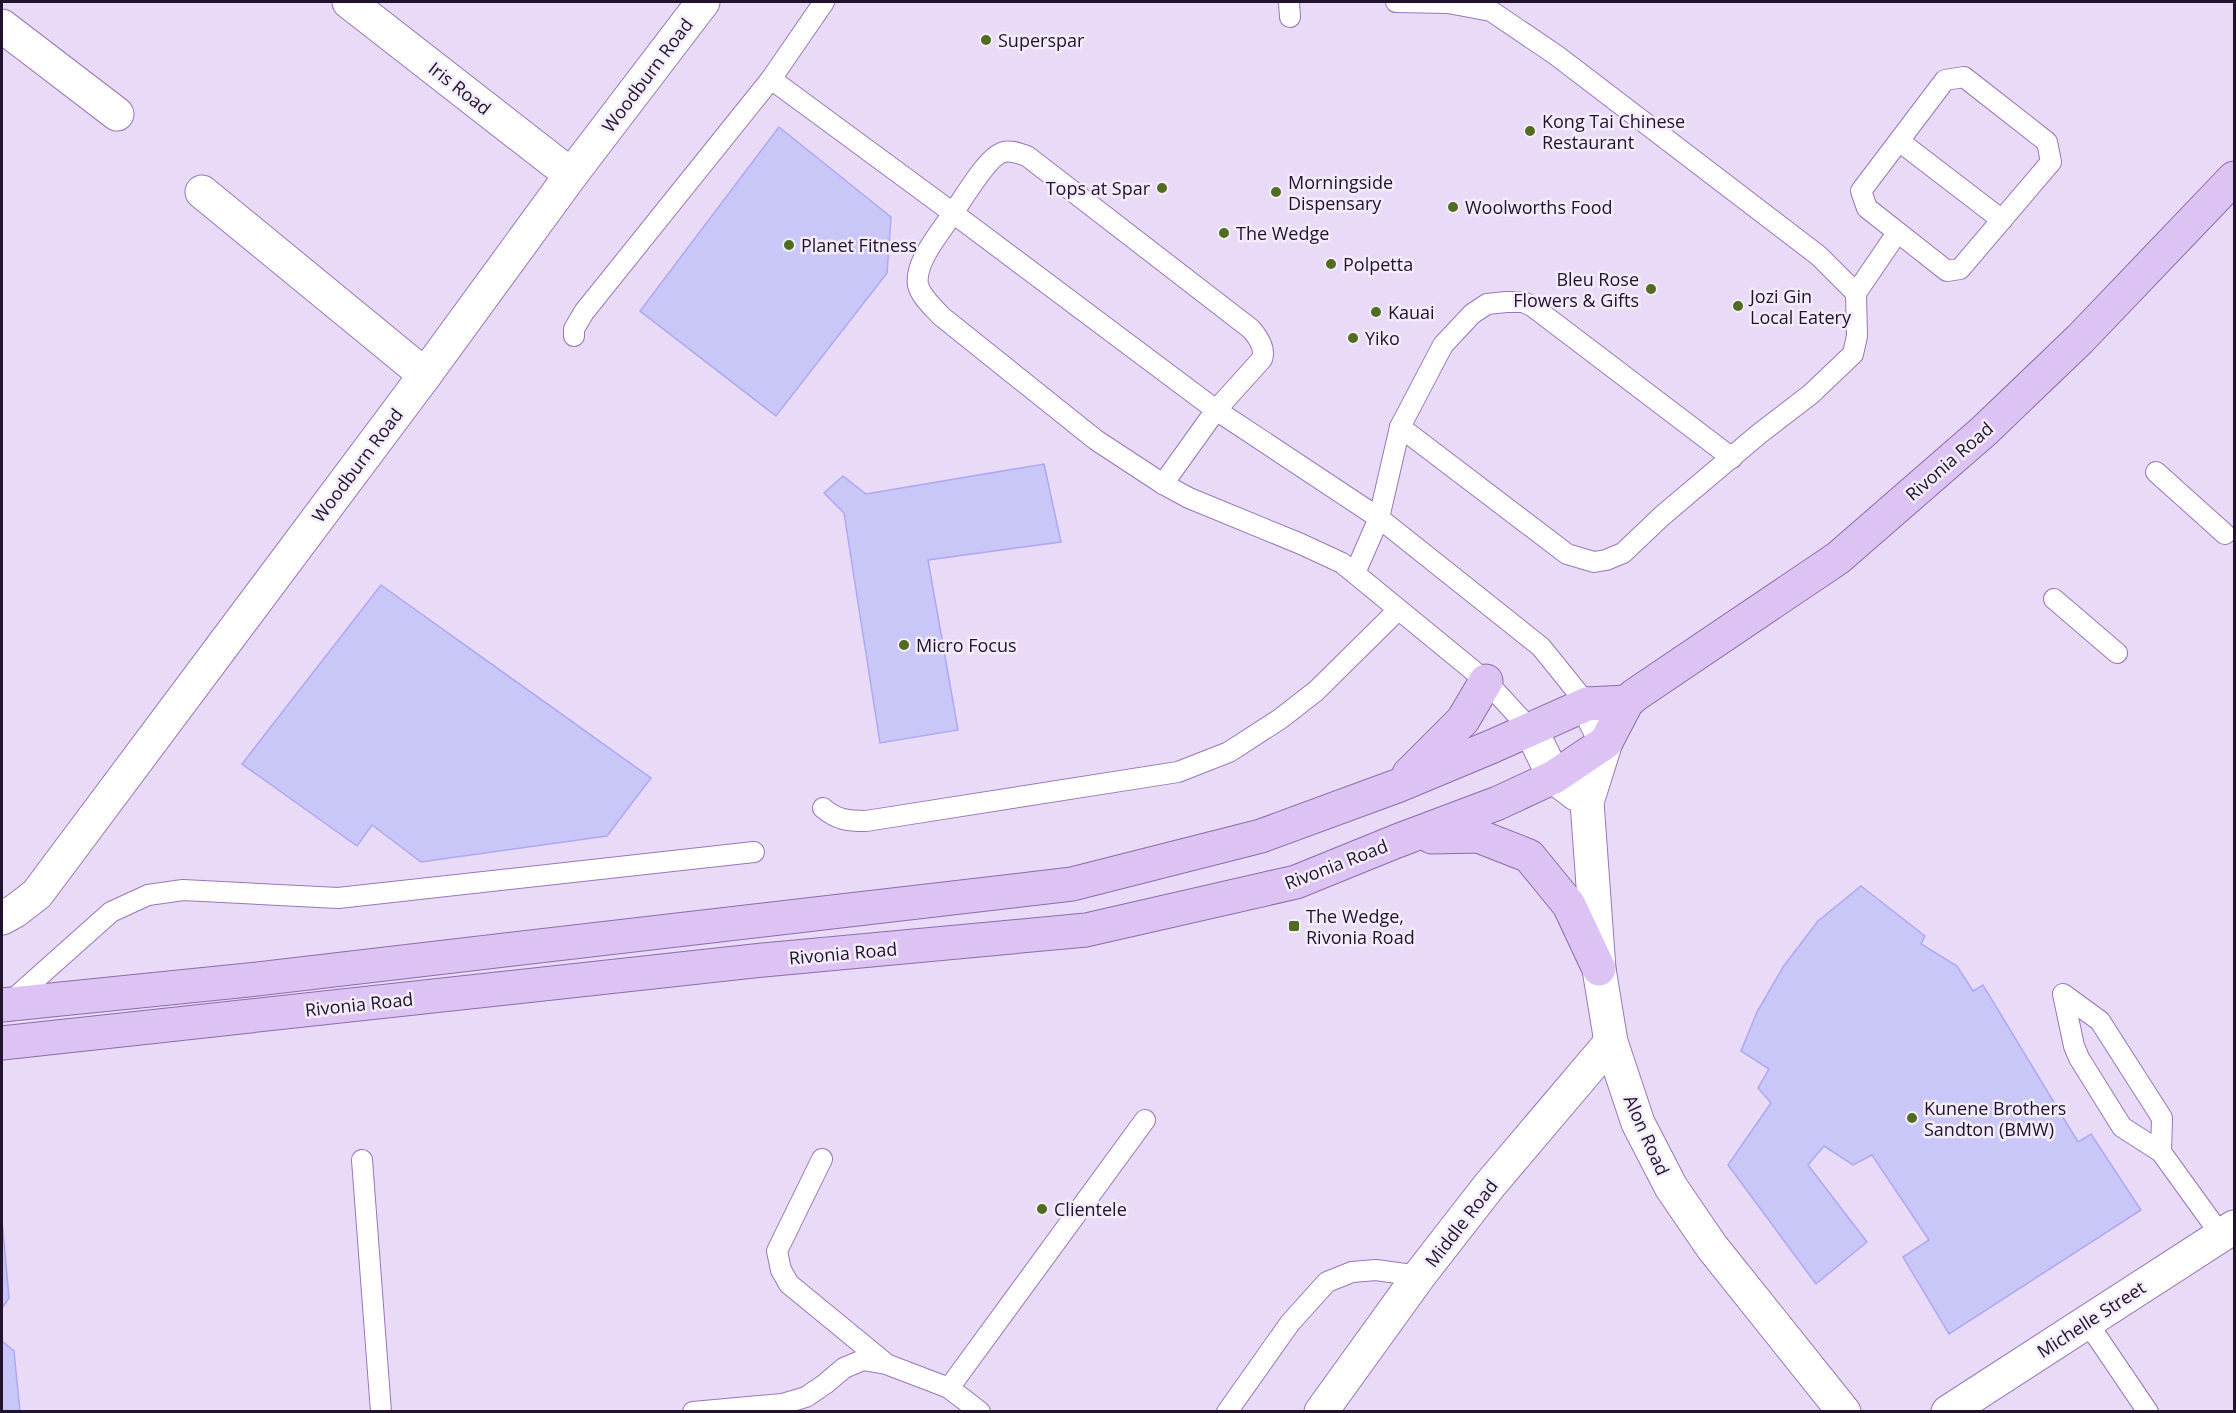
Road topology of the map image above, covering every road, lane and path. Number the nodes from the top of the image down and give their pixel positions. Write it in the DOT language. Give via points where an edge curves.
graph roads {
  1 [pos="349,2"];
  2 [pos="703,2"];
  3 [pos="824,2"];
  4 [pos="1396,2"];
  5 [pos="2,26"];
  6 [pos="771,79"];
  7 [pos="117,114"];
  8 [pos="1899,141"];
  9 [pos="571,175"];
  10 [pos="2235,178"];
  11 [pos="202,192"];
  12 [pos="953,213"];
  13 [pos="2001,220"];
  14 [pos="1897,233"];
  15 [pos="1856,294"];
  16 [pos="574,336"];
  17 [pos="425,375"];
  18 [pos="1216,410"];
  19 [pos="1400,427"];
  20 [pos="1732,458"];
  21 [pos="2156,472"];
  22 [pos="1162,483"];
  23 [pos="1379,518"];
  24 [pos="2225,534"];
  25 [pos="1355,573"];
  26 [pos="2054,599"];
  27 [pos="1398,610"];
  28 [pos="2117,653"];
  29 [pos="1486,681"];
  30 [pos="1626,702"];
  31 [pos="1587,704"];
  32 [pos="1531,730"];
  33 [pos="1606,742"];
  34 [pos="1554,777"];
  35 [pos="1397,786"];
  36 [pos="1587,802"];
  37 [pos="823,807"];
  38 [pos="1397,841"];
  39 [pos="754,852"];
  40 [pos="2,918"];
  41 [pos="1599,969"];
  42 [pos="4,1005"];
  43 [pos="1611,1042"];
  44 [pos="2,1043"];
  45 [pos="1145,1120"];
  46 [pos="2161,1152"];
  47 [pos="362,1160"];
  48 [pos="822,1160"];
  49 [pos="2228,1231"];
  50 [pos="1419,1276"];
  51 [pos="2087,1322"];
  52 [pos="886,1364"];
  53 [pos="949,1388"];
  54 [pos="381,1412"];
  55 [pos="693,1412"];
  56 [pos="980,1412"];
  57 [pos="1227,1412"];
  58 [pos="1321,1412"];
  59 [pos="1844,1412"];
  60 [pos="1948,1412"];
  61 [pos="2148,1412"];
  1 -- 9 [label="street, Iris Road"];
  2 -- 9 [label="street, Woodburn Road"];
  3 -- 6 [label="lane"];
  4 -- 15 [label="lane" via="1467,5 1491,11 1507,21 1819,256"];
  5 -- 7 [label="street"];
  6 -- 12 [label="lane"];
  6 -- 16 [label="lane" via="584,312"];
  8 -- 13 [label="lane"];
  8 -- 13 [label="lane" via="1945,80 1964,77 2047,142 2051,162"];
  8 -- 14 [label="lane" via="1861,191 1867,208"];
  9 -- 17 [label="street, Woodburn Road"];
  10 -- 30 [label="main road, Rivonia Road" via="2008,408 1838,558"];
  11 -- 17 [label="street"];
  12 -- 18 [label="lane"];
  12 -- 18 [label="lane" via="998,154 1012,151 1036,161 1251,329 1264,353 1262,359"];
  12 -- 22 [label="lane" via="919,266 918,286 926,300 1096,440"];
  13 -- 14 [label="lane" via="1960,269 1947,271"];
  14 -- 15 [label="lane"];
  15 -- 20 [label="lane" via="1857,336 1853,354"];
  17 -- 40 [label="street, Woodburn Road" via="37,894"];
  18 -- 22 [label="lane"];
  18 -- 23 [label="lane"];
  19 -- 20 [label="lane" via="1567,554 1594,562 1623,553"];
  19 -- 20 [label="lane" via="1443,345 1460,326 1487,304 1523,302"];
  19 -- 23 [label="lane"];
  21 -- 24 [label="lane"];
  22 -- 25 [label="lane" via="1189,498 1328,555"];
  23 -- 25 [label="lane"];
  23 -- 31 [label="lane" via="1541,647"];
  25 -- 27 [label="lane"];
  26 -- 28 [label="lane"];
  27 -- 29 [label="lane"];
  27 -- 37 [label="lane" via="1316,691 1280,718 1229,752 1178,772 866,821 845,821"];
  29 -- 32 [label="lane"];
  29 -- 35 [label="main road" via="1463,720"];
  30 -- 31 [label="main road, Rivonia Road"];
  30 -- 33 [label="main road, Rivonia Road"];
  31 -- 32 [label="main road, Rivonia Road"];
  31 -- 33 [label="street"];
  32 -- 34 [label="street"];
  32 -- 35 [label="main road, Rivonia Road"];
  33 -- 34 [label="main road, Rivonia Road"];
  33 -- 36 [label="street, Alon Road"];
  34 -- 36 [label="street"];
  34 -- 38 [label="main road, Rivonia Road"];
  35 -- 42 [label="main road, Rivonia Road" via="1261,836 1072,884"];
  36 -- 41 [label="street, Alon Road"];
  38 -- 41 [label="main road" via="1478,836 1529,856 1569,905"];
  38 -- 44 [label="main road, Rivonia Road" via="1296,882 1086,930 751,961"];
  39 -- 42 [label="lane" via="338,898 183,890 148,894 111,912"];
  41 -- 43 [label="street, Alon Road"];
  43 -- 50 [label="street, Middle Road"];
  43 -- 59 [label="street, Alon Road" via="1638,1123 1671,1186 1713,1247"];
  45 -- 53 [label="lane"];
  46 -- 46 [label="lane" via="2122,1127 2079,1058 2074,1046 2072,1010 2100,1021 2162,1118"];
  46 -- 49 [label="lane"];
  47 -- 54 [label="lane"];
  48 -- 52 [label="lane" via="777,1251 781,1270 789,1284"];
  49 -- 51 [label="street, Michelle Street"];
  50 -- 57 [label="lane" via="1376,1270 1352,1272 1327,1282 1290,1323"];
  50 -- 58 [label="street, Middle Road"];
  51 -- 60 [label="street, Michelle Street"];
  51 -- 61 [label="lane"];
  52 -- 53 [label="lane"];
  52 -- 55 [label="lane" via="863,1360 844,1368 806,1397 782,1404"];
  53 -- 56 [label="lane"];
}
